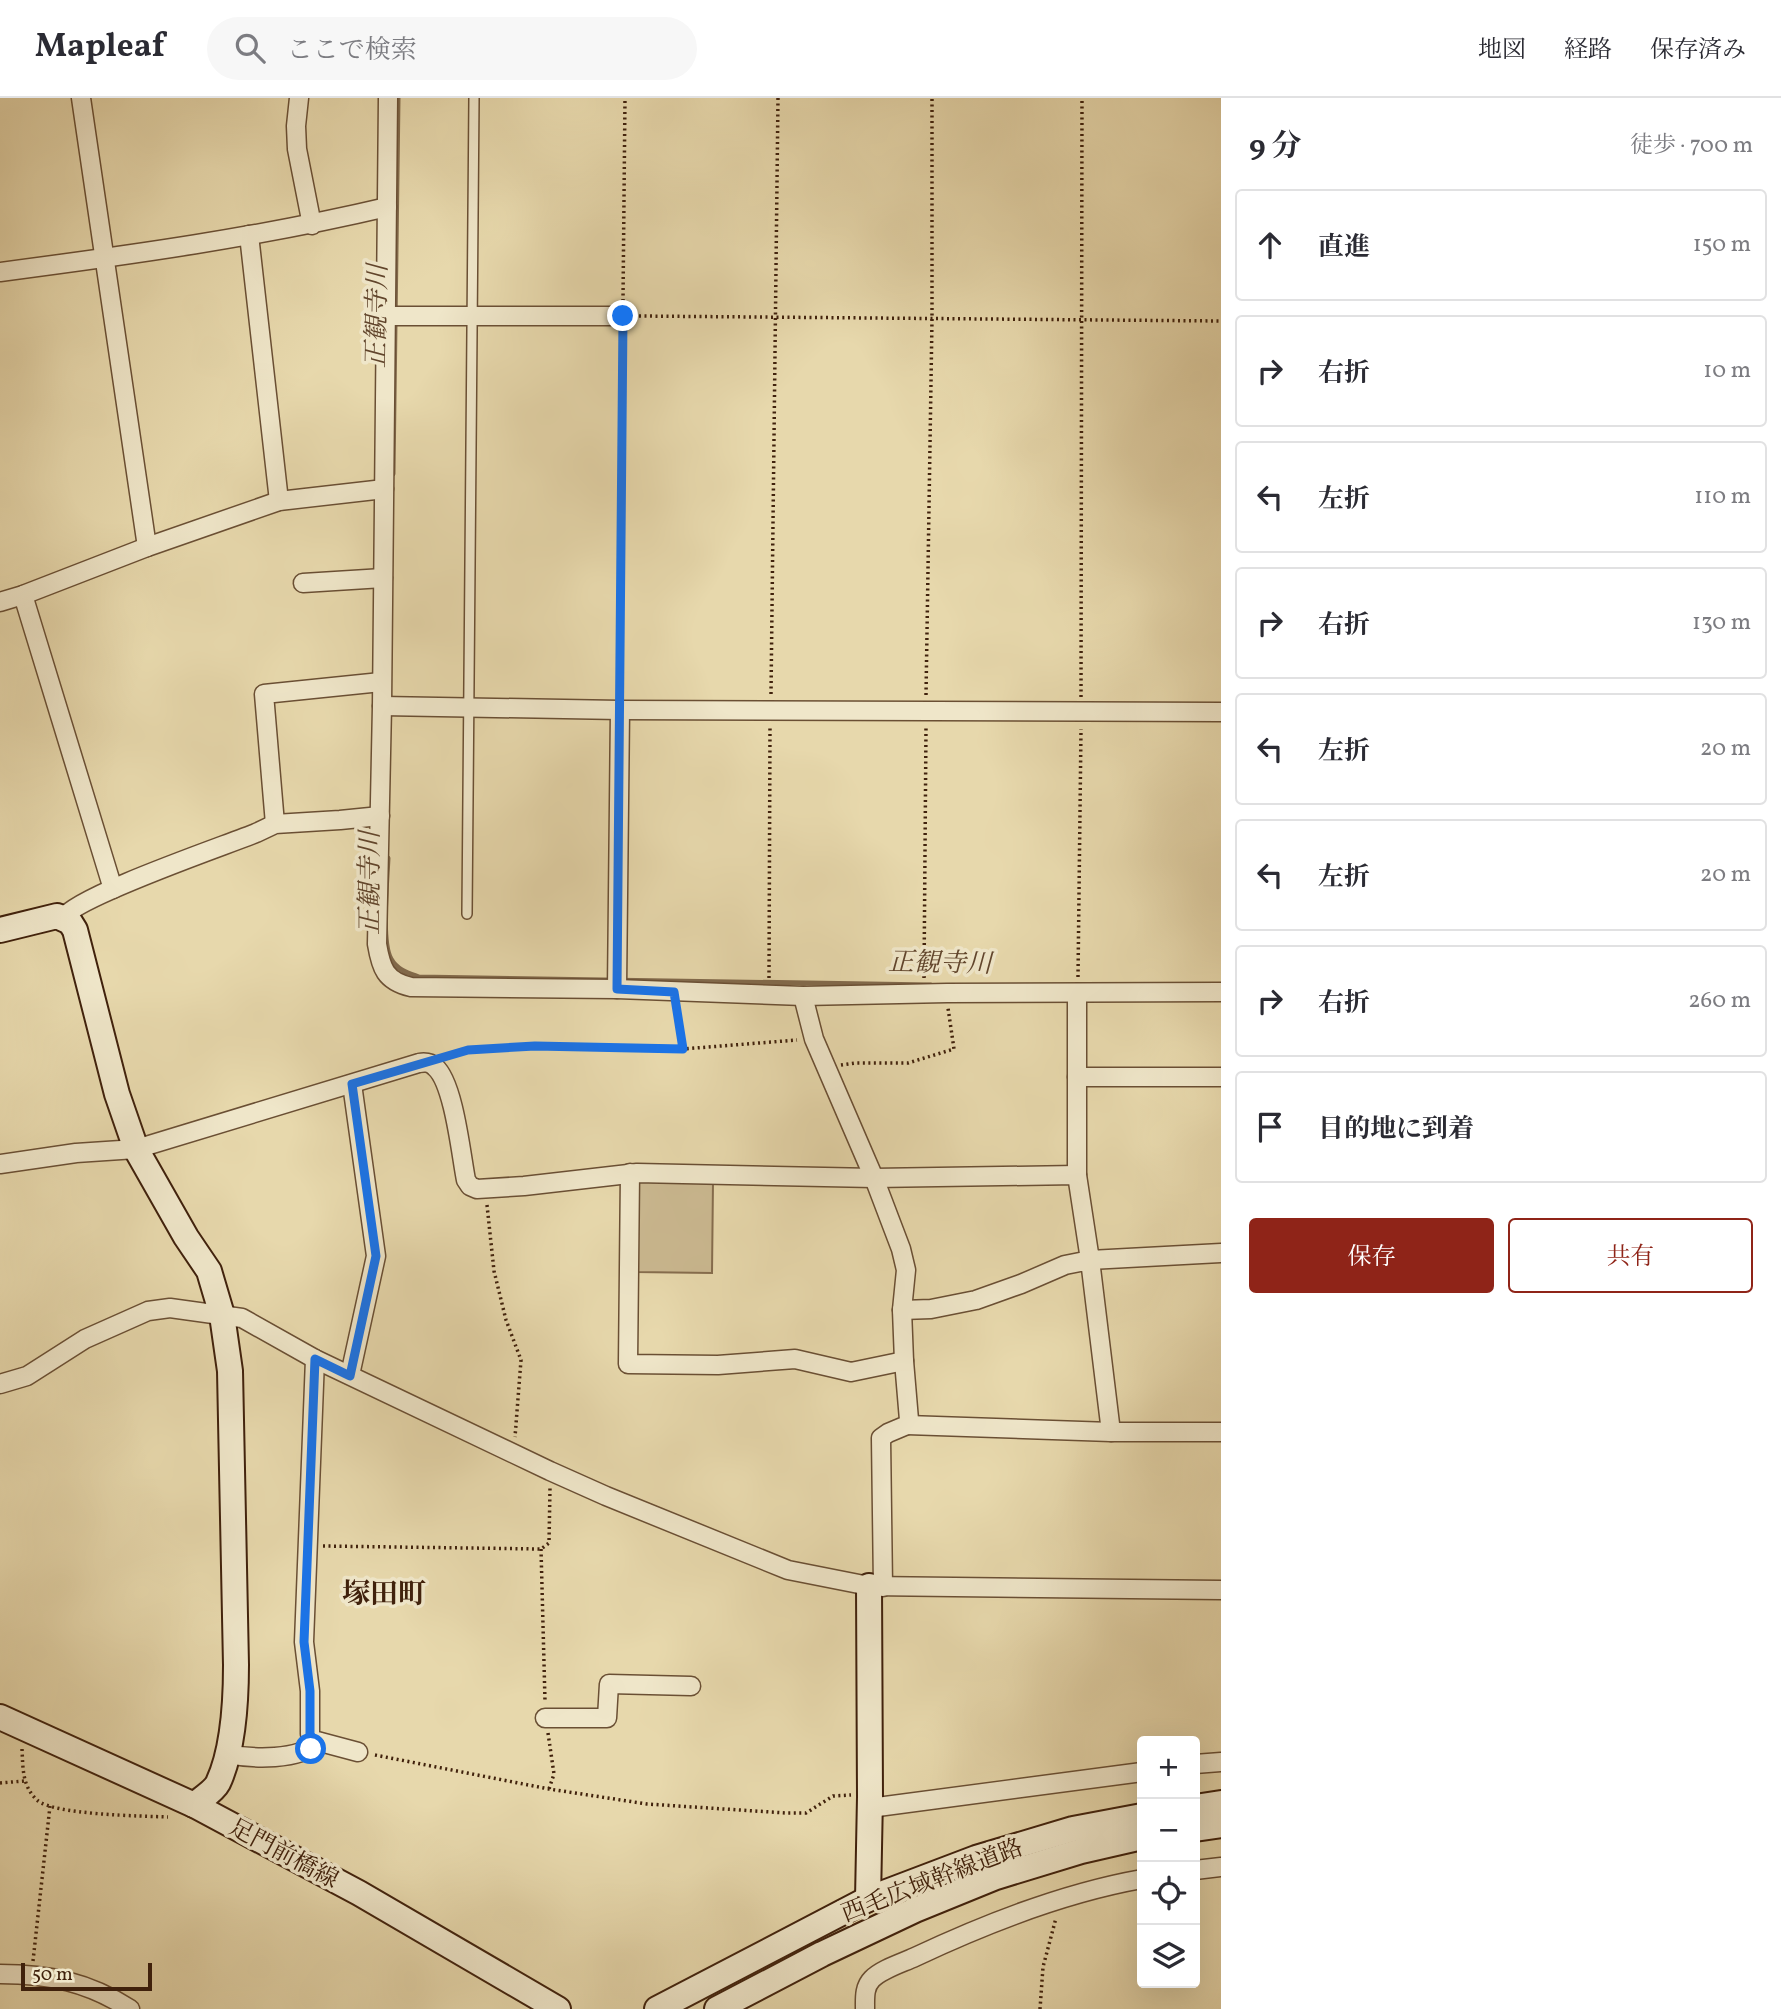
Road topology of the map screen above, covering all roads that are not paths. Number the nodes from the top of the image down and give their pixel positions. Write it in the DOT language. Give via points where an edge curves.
graph roads {
  1 [pos="80,98"];
  2 [pos="299,98"];
  3 [pos="388,98"];
  4 [pos="474,98"];
  5 [pos="387,207"];
  6 [pos="312,225"];
  7 [pos="249,235"];
  8 [pos="104,258"];
  9 [pos="0,272"];
  10 [pos="386,316"];
  11 [pos="623,316"];
  12 [pos="472,317"];
  13 [pos="384,489"];
  14 [pos="279,501"];
  15 [pos="147,547"];
  16 [pos="383,578"];
  17 [pos="303,583"];
  18 [pos="23,595"];
  19 [pos="0,602"];
  20 [pos="381,681"];
  21 [pos="382,706"];
  22 [pos="470,707"];
  23 [pos="620,710"];
  24 [pos="1221,712"];
  25 [pos="380,816"];
  26 [pos="275,824"];
  27 [pos="113,889"];
  28 [pos="467,914"];
  29 [pos="63,918"];
  30 [pos="0,930"];
  31 [pos="617,989"];
  32 [pos="1221,992"];
  33 [pos="1077,993"];
  34 [pos="803,996"];
  35 [pos="1077,1077"];
  36 [pos="1221,1077"];
  37 [pos="352,1084"];
  38 [pos="136,1149"];
  39 [pos="0,1164"];
  40 [pos="630,1173"];
  41 [pos="1077,1175"];
  42 [pos="874,1178"];
  43 [pos="1221,1253"];
  44 [pos="1090,1260"];
  45 [pos="902,1310"];
  46 [pos="222,1315"];
  47 [pos="315,1359"];
  48 [pos="904,1362"];
  49 [pos="350,1376"];
  50 [pos="0,1384"];
  51 [pos="907,1425"];
  52 [pos="1111,1432"];
  53 [pos="1221,1432"];
  54 [pos="876,1587"];
  55 [pos="1221,1590"];
  56 [pos="691,1686"];
  57 [pos="545,1718"];
  58 [pos="9,1722"];
  59 [pos="319,1742"];
  60 [pos="358,1752"];
  61 [pos="227,1754"];
  62 [pos="1221,1762"];
  63 [pos="1200,1764"];
  64 [pos="1137,1773"];
  65 [pos="870,1802"];
  66 [pos="1221,1803"];
  67 [pos="194,1805"];
  68 [pos="1200,1806"];
  69 [pos="1137,1817"];
  70 [pos="1221,1825"];
  71 [pos="1200,1828"];
  72 [pos="1137,1838"];
  73 [pos="1221,1867"];
  74 [pos="1200,1869"];
  75 [pos="1137,1880"];
  76 [pos="869,1899"];
  77 [pos="0,1973"];
  78 [pos="130,2009"];
  79 [pos="558,2009"];
  80 [pos="657,2009"];
  81 [pos="717,2009"];
  82 [pos="865,2009"];
  1 -- 8 [label="street"];
  2 -- 6 [label="street" via="297,149"];
  3 -- 5 [label="street"];
  4 -- 12 [label="lane"];
  5 -- 6 [label="street"];
  5 -- 10 [label="street"];
  6 -- 7 [label="street"];
  7 -- 8 [label="street"];
  7 -- 14 [label="street"];
  8 -- 9 [label="street"];
  8 -- 15 [label="street"];
  10 -- 12 [label="street"];
  10 -- 13 [label="street"];
  11 -- 12 [label="street"];
  12 -- 22 [label="lane"];
  13 -- 14 [label="street"];
  13 -- 16 [label="street"];
  14 -- 15 [label="street"];
  15 -- 18 [label="street"];
  16 -- 17 [label="street"];
  16 -- 20 [label="street"];
  18 -- 19 [label="street"];
  18 -- 27 [label="street"];
  20 -- 21 [label="street"];
  20 -- 26 [label="street" via="264,694"];
  21 -- 22 [label="street"];
  21 -- 25 [label="street"];
  22 -- 23 [label="street"];
  22 -- 28 [label="lane"];
  23 -- 24 [label="street"];
  23 -- 31 [label="street"];
  25 -- 26 [label="street"];
  25 -- 31 [label="street" via="377,944 380,963 397,984"];
  26 -- 27 [label="street"];
  27 -- 29 [label="street"];
  29 -- 30 [label="main road" via="50,916"];
  29 -- 38 [label="main road" via="75,930 117,1094"];
  31 -- 34 [label="street"];
  32 -- 33 [label="street"];
  33 -- 34 [label="street"];
  33 -- 35 [label="street"];
  34 -- 42 [label="street" via="814,1039"];
  35 -- 36 [label="street"];
  35 -- 41 [label="street"];
  37 -- 38 [label="street"];
  37 -- 40 [label="street" via="427,1062 435,1067 453,1105 470,1186 524,1186"];
  37 -- 49 [label="street" via="376,1256"];
  38 -- 39 [label="street"];
  38 -- 46 [label="main road" via="209,1271"];
  40 -- 42 [label="street"];
  40 -- 48 [label="street" via="628,1364 718,1365 795,1359 851,1372"];
  41 -- 42 [label="street"];
  41 -- 44 [label="street"];
  42 -- 45 [label="street" via="906,1270"];
  43 -- 44 [label="street"];
  44 -- 45 [label="street" via="1065,1265 976,1300"];
  44 -- 52 [label="street"];
  45 -- 48 [label="street"];
  46 -- 47 [label="street" via="242,1318"];
  46 -- 50 [label="street" via="170,1308 148,1311 85,1339 27,1376"];
  46 -- 61 [label="main road" via="230,1371 236,1665 236,1704"];
  47 -- 49 [label="street"];
  47 -- 59 [label="street" via="304,1642 310,1734"];
  48 -- 51 [label="street"];
  49 -- 54 [label="street" via="606,1496 788,1570"];
  51 -- 52 [label="street"];
  51 -- 54 [label="street" via="881,1438"];
  52 -- 53 [label="street"];
  54 -- 55 [label="street"];
  54 -- 65 [label="main road"];
  56 -- 57 [label="street" via="609,1684 607,1718"];
  58 -- 67 [label="main road, 足門前橋線"];
  59 -- 60 [label="street"];
  59 -- 61 [label="street" via="303,1752 276,1756"];
  61 -- 67 [label="main road" via="217,1786"];
  62 -- 63 [label="street"];
  64 -- 65 [label="street"];
  65 -- 76 [label="main road"];
  66 -- 68 [label="main road"];
  67 -- 79 [label="main road, 足門前橋線" via="359,1893"];
  69 -- 76 [label="main road, 西毛広域幹線道路" via="1073,1829 988,1854"];
  70 -- 71 [label="main road"];
  72 -- 81 [label="main road, 西毛広域幹線道路" via="984,1882 915,1910"];
  73 -- 74 [label="street"];
  75 -- 82 [label="street" via="1061,1899 973,1930 875,1976 865,1991"];
  76 -- 80 [label="main road, 西毛広域幹線道路"];
  77 -- 78 [label="street" via="50,1976 110,1996"];
}
